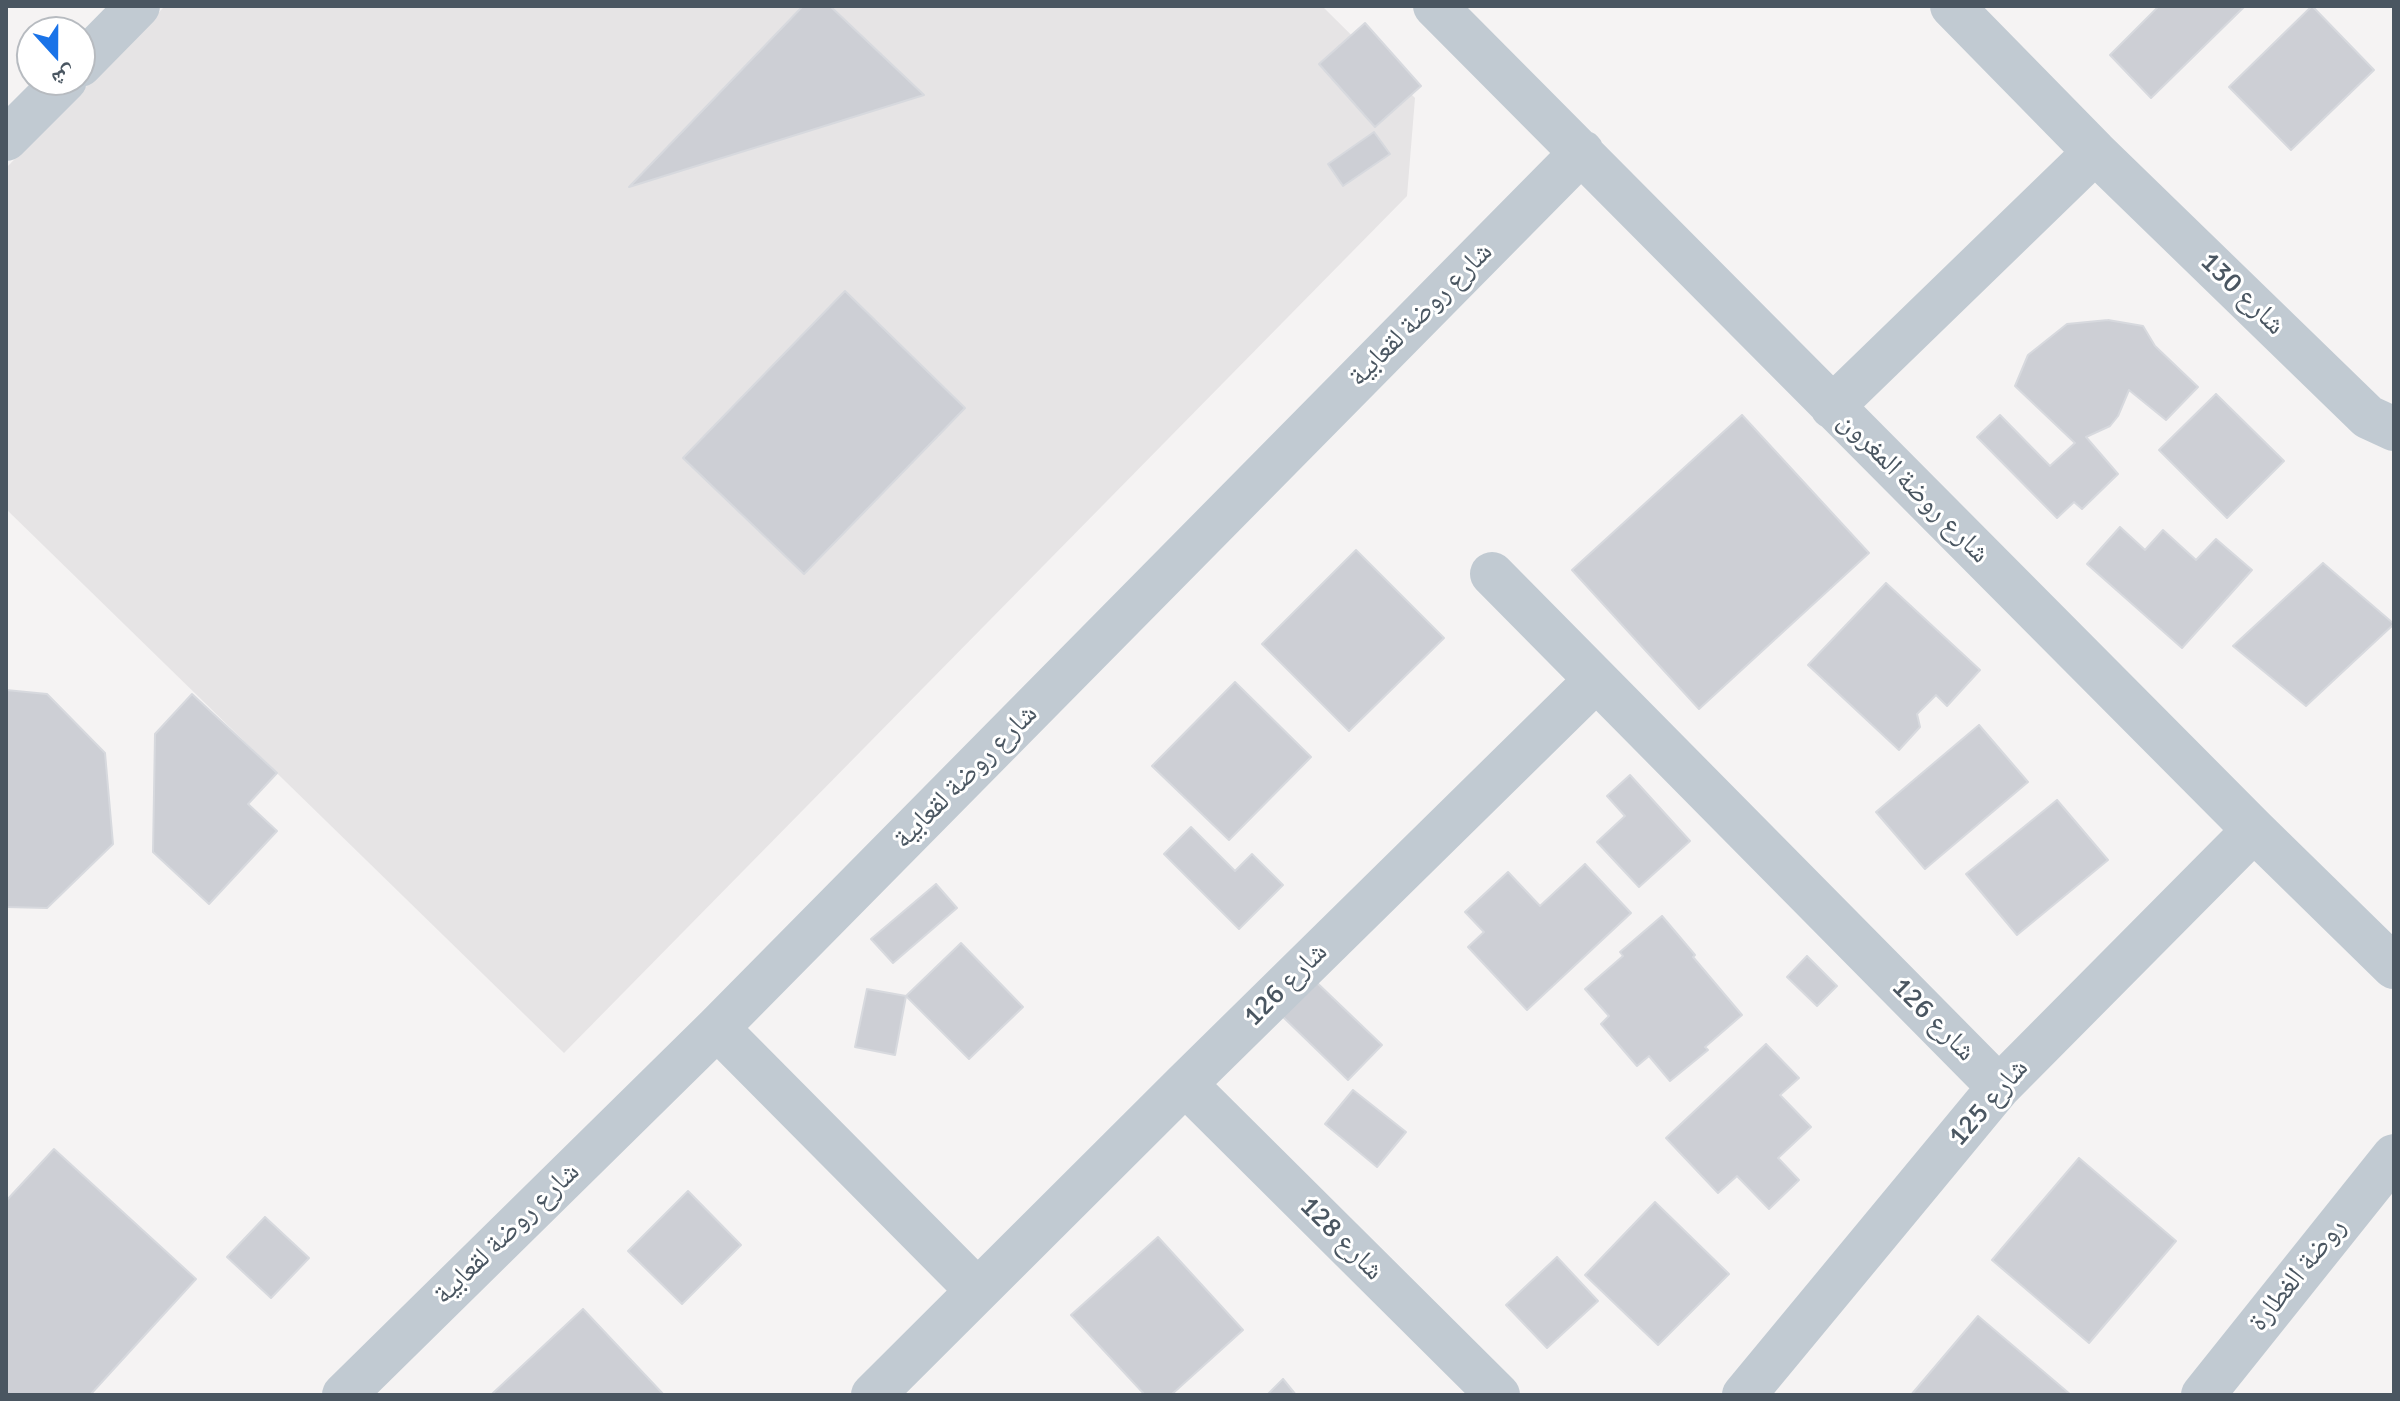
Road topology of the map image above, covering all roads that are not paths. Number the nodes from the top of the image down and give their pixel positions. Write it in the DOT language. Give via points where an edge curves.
graph roads {
  1 [pos="138,6"];
  2 [pos="1435,6"];
  3 [pos="1952,6"];
  4 [pos="96,49"];
  5 [pos="49,96"];
  6 [pos="6,139"];
  7 [pos="1582,152"];
  8 [pos="2095,152"];
  9 [pos="1832,407"];
  10 [pos="2394,429"];
  11 [pos="1492,574"];
  12 [pos="1596,680"];
  13 [pos="2254,830"];
  14 [pos="2394,967"];
  15 [pos="717,1028"];
  16 [pos="1185,1084"];
  17 [pos="1999,1087"];
  18 [pos="2394,1156"];
  19 [pos="977,1290"];
  20 [pos="344,1395"];
  21 [pos="873,1395"];
  22 [pos="1498,1395"];
  23 [pos="1744,1395"];
  24 [pos="2203,1395"];
  1 -- 4 [label="street"];
  2 -- 7 [label="street, شارع روضة المغرون"];
  3 -- 8 [label="street, شارع 130"];
  5 -- 6 [label="street"];
  7 -- 9 [label="street, شارع روضة المغرون"];
  7 -- 15 [label="street, شارع روضة لقعابية"];
  8 -- 9 [label="street"];
  8 -- 10 [label="street, شارع 130" via="2368,417"];
  9 -- 13 [label="street, شارع روضة المغرون"];
  11 -- 12 [label="street, شارع 126"];
  12 -- 16 [label="street, شارع 126"];
  12 -- 17 [label="street, شارع 126"];
  13 -- 14 [label="street, شارع روضة المغرون"];
  13 -- 17 [label="street, شارع 125"];
  15 -- 19 [label="street"];
  15 -- 20 [label="street, شارع روضة لقعابية"];
  16 -- 19 [label="street, شارع 126"];
  16 -- 22 [label="street, شارع 128"];
  17 -- 23 [label="street, شارع 125"];
  18 -- 24 [label="street, روضة الغطارة"];
  19 -- 21 [label="street, شارع 126"];
}
